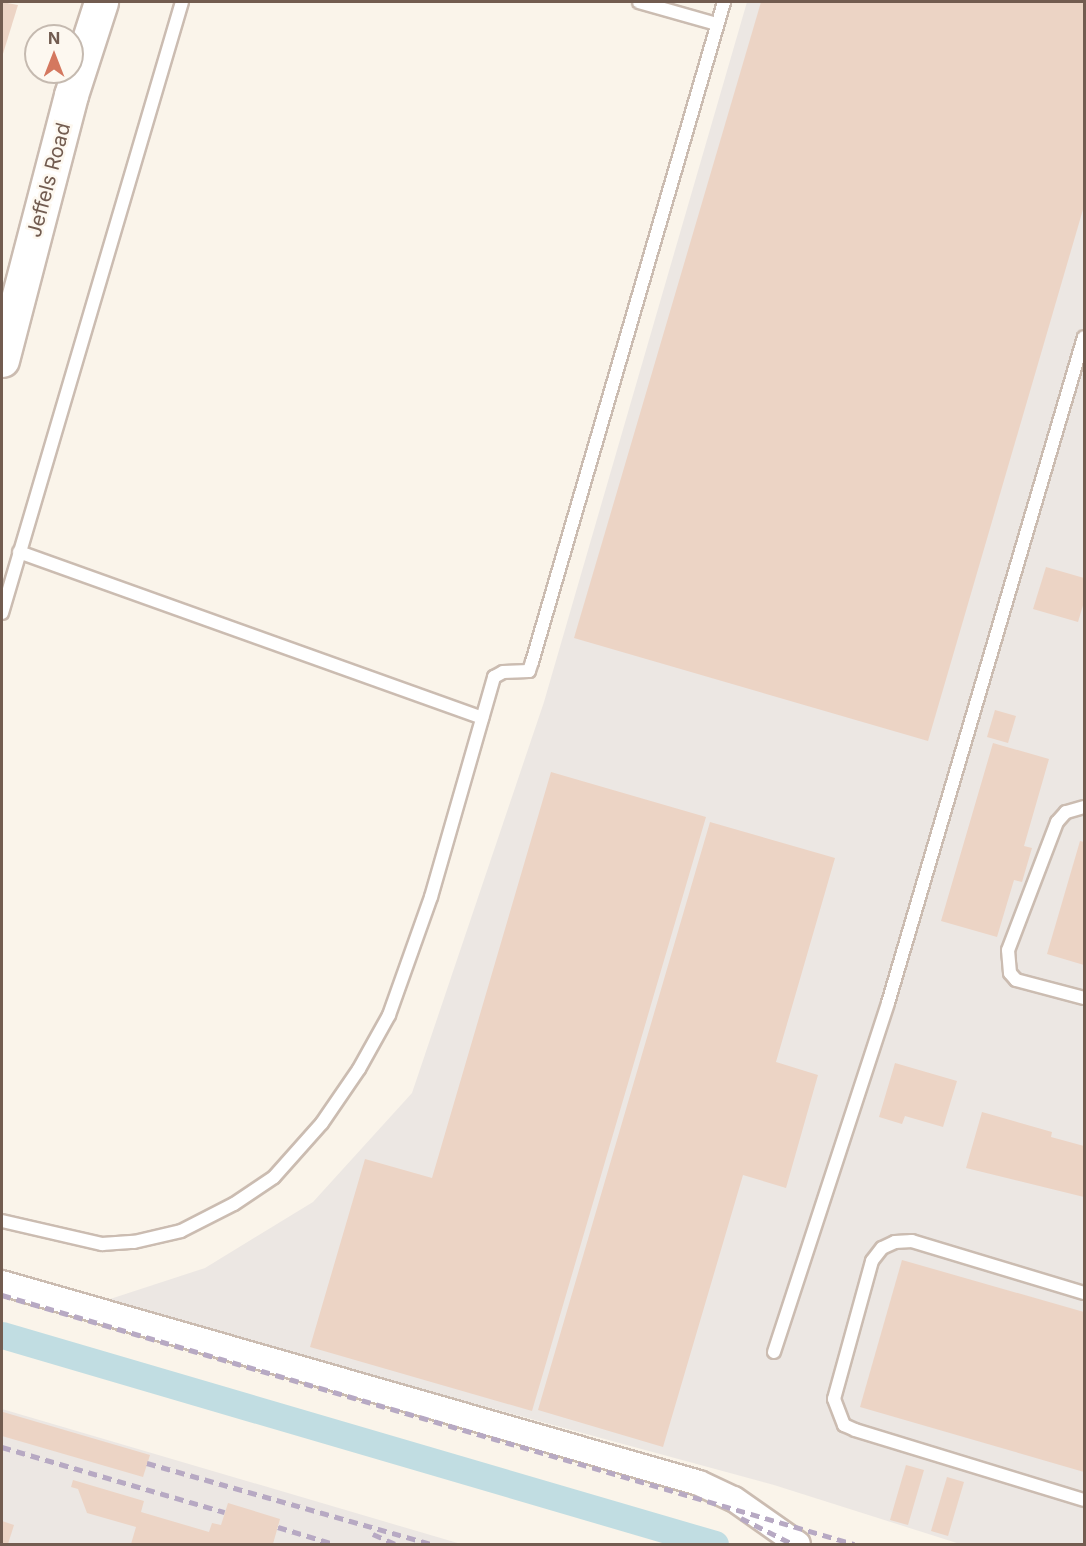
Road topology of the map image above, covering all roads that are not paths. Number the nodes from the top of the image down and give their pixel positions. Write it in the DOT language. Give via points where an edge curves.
graph roads {
  1 [pos="97,2"];
  2 [pos="183,2"];
  3 [pos="639,2"];
  4 [pos="724,2"];
  5 [pos="717,24"];
  6 [pos="1084,337"];
  7 [pos="2,360"];
  8 [pos="19,552"];
  9 [pos="2,613"];
  10 [pos="482,718"];
  11 [pos="1084,807"];
  12 [pos="1084,998"];
  13 [pos="2,1221"];
  14 [pos="2,1283"];
  15 [pos="1084,1293"];
  16 [pos="774,1352"];
  17 [pos="1084,1500"];
  18 [pos="794,1541"];
  1 -- 7 [label="main road, Jeffels Road"];
  2 -- 8 [label="lane"];
  3 -- 5 [label="lane"];
  4 -- 5 [label="lane"];
  5 -- 10 [label="lane" via="529,671 503,672 494,677"];
  6 -- 16 [label="lane" via="888,1003"];
  8 -- 9 [label="lane"];
  8 -- 10 [label="lane"];
  10 -- 13 [label="lane" via="431,897 389,1015 322,1123 274,1177 234,1204 181,1231 134,1242 102,1244"];
  11 -- 12 [label="lane" via="1066,812 1057,822 1008,950 1010,973 1016,980"];
  14 -- 18 [label="street" via="699,1483 734,1499"];
  15 -- 17 [label="lane" via="912,1241 894,1242 882,1248 872,1261 834,1399 844,1425 855,1430"];
}
